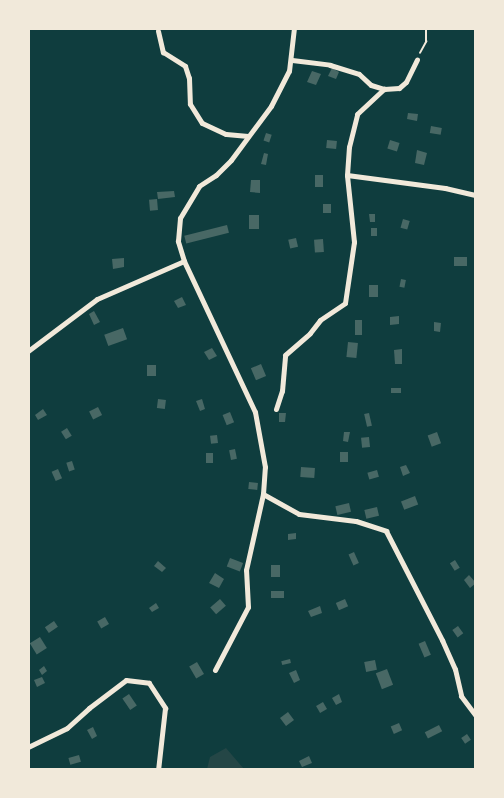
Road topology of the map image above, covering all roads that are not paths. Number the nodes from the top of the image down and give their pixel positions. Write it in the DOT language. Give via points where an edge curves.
graph roads {
  1 [pos="294,28"];
  2 [pos="158,31"];
  3 [pos="417,59"];
  4 [pos="292,60"];
  5 [pos="384,89"];
  6 [pos="248,136"];
  7 [pos="347,175"];
  8 [pos="476,195"];
  9 [pos="184,261"];
  10 [pos="28,351"];
  11 [pos="276,409"];
  12 [pos="263,494"];
  13 [pos="215,670"];
  14 [pos="476,716"];
  15 [pos="28,747"];
  16 [pos="158,770"];
  1 -- 4 [label="street"];
  2 -- 6 [label="street" via="163,52 184,66 189,78 190,104 202,123 226,134"];
  3 -- 5 [label="street" via="406,82 399,88"];
  4 -- 5 [label="street" via="359,74"];
  4 -- 6 [label="street" via="271,106"];
  5 -- 7 [label="street" via="357,114"];
  6 -- 9 [label="street" via="231,160 199,186 188,201 180,218 178,241"];
  7 -- 8 [label="street"];
  7 -- 11 [label="street" via="354,242 345,303 320,320 285,355"];
  9 -- 10 [label="street" via="97,299"];
  9 -- 12 [label="street" via="255,412 266,467"];
  12 -- 13 [label="street" via="246,570 248,607"];
  12 -- 14 [label="street" via="299,514 356,521 386,531 442,640 461,696"];
  15 -- 16 [label="street" via="67,728 126,680 149,683 165,708"];
}
